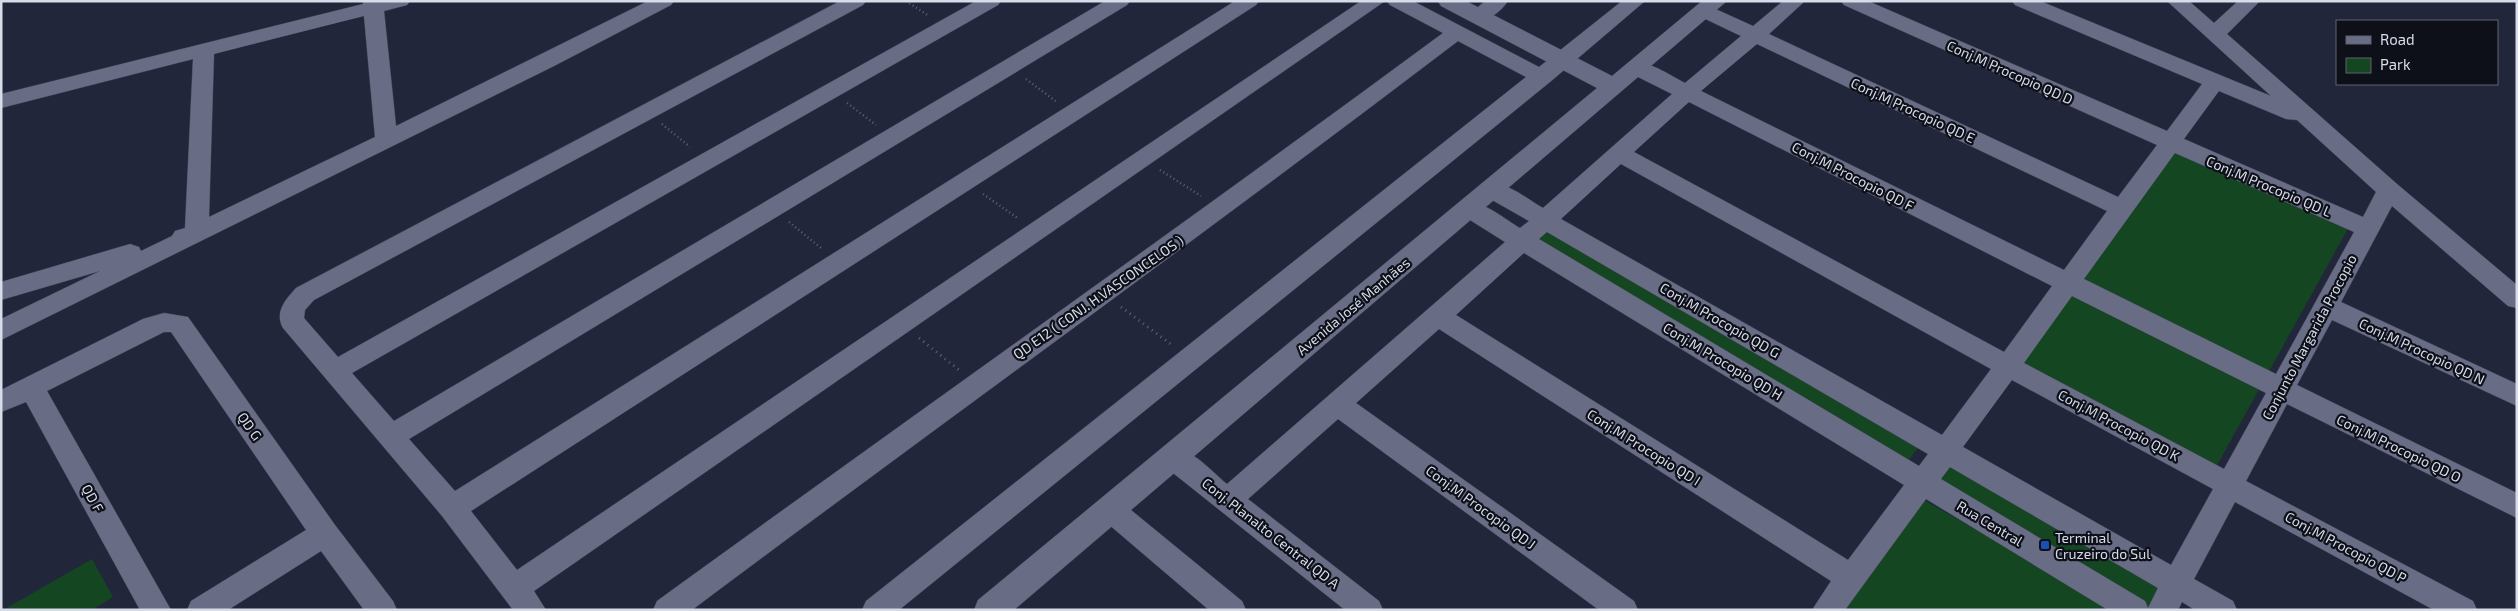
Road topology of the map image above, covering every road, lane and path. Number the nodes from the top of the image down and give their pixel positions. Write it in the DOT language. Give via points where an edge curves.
graph roads {
  1 [pos="400,1"];
  2 [pos="664,1"];
  3 [pos="856,1"];
  4 [pos="991,1"];
  5 [pos="1120,1"];
  6 [pos="1249,1"];
  7 [pos="1375,1"];
  8 [pos="1397,1"];
  9 [pos="1449,1"];
  10 [pos="1498,1"];
  11 [pos="1635,1"];
  12 [pos="1795,1"];
  13 [pos="1851,1"];
  14 [pos="2022,1"];
  15 [pos="2177,1"];
  16 [pos="2250,1"];
  17 [pos="373,4"];
  18 [pos="1710,6"];
  19 [pos="1478,16"];
  20 [pos="1456,33"];
  21 [pos="2215,34"];
  22 [pos="1757,36"];
  23 [pos="204,50"];
  24 [pos="1562,60"];
  25 [pos="1009,67"];
  26 [pos="1637,68"];
  27 [pos="1542,77"];
  28 [pos="2215,81"];
  29 [pos="1614,87"];
  30 [pos="831,91"];
  31 [pos="1686,92"];
  32 [pos="1,101"];
  33 [pos="649,113"];
  34 [pos="1074,113"];
  35 [pos="2310,120"];
  36 [pos="890,136"];
  37 [pos="386,140"];
  38 [pos="2170,144"];
  39 [pos="1619,153"];
  40 [pos="1142,158"];
  41 [pos="708,162"];
  42 [pos="966,182"];
  43 [pos="1494,190"];
  44 [pos="2389,190"];
  45 [pos="773,209"];
  46 [pos="1221,209"];
  47 [pos="1470,209"];
  48 [pos="2123,209"];
  49 [pos="1546,220"];
  50 [pos="2368,229"];
  51 [pos="1037,230"];
  52 [pos="197,233"];
  53 [pos="1522,240"];
  54 [pos="839,262"];
  55 [pos="2068,283"];
  56 [pos="1,291"];
  57 [pos="1102,293"];
  58 [pos="2517,299"];
  59 [pos="2326,306"];
  60 [pos="1438,316"];
  61 [pos="901,323"];
  62 [pos="1,330"];
  63 [pos="1189,357"];
  64 [pos="2008,366"];
  65 [pos="336,370"];
  66 [pos="975,384"];
  67 [pos="31,387"];
  68 [pos="2281,389"];
  69 [pos="2517,396"];
  70 [pos="1,402"];
  71 [pos="1339,404"];
  72 [pos="390,437"];
  73 [pos="1946,451"];
  74 [pos="1173,457"];
  75 [pos="1924,482"];
  76 [pos="2230,484"];
  77 [pos="1229,499"];
  78 [pos="2517,506"];
  79 [pos="452,508"];
  80 [pos="1110,509"];
  81 [pos="325,534"];
  82 [pos="1850,577"];
  83 [pos="2176,583"];
  84 [pos="514,588"];
  85 [pos="156,610"];
  86 [pos="202,610"];
  87 [pos="382,610"];
  88 [pos="531,610"];
  89 [pos="668,610"];
  90 [pos="877,610"];
  91 [pos="990,610"];
  92 [pos="1230,610"];
  93 [pos="1368,610"];
  94 [pos="1623,610"];
  95 [pos="1827,610"];
  96 [pos="2134,610"];
  97 [pos="2162,610"];
  98 [pos="2222,610"];
  99 [pos="2462,610"];
  1 -- 17 [label="street"];
  2 -- 37 [label="street"];
  3 -- 33 [label="street"];
  4 -- 30 [label="street"];
  5 -- 25 [label="street"];
  6 -- 34 [label="street"];
  7 -- 40 [label="street"];
  8 -- 20 [label="street"];
  9 -- 19 [label="street"];
  10 -- 19 [label="street"];
  11 -- 24 [label="street"];
  12 -- 22 [label="street"];
  13 -- 38 [label="street, Conj.M Procopio QD D"];
  14 -- 28 [label="street"];
  15 -- 21 [label="street"];
  16 -- 21 [label="street"];
  17 -- 23 [label="street"];
  17 -- 37 [label="street"];
  18 -- 22 [label="street, Conj.M Procopio QD E"];
  18 -- 26 [label="street, Avenida José Manhães"];
  19 -- 24 [label="street"];
  20 -- 27 [label="street"];
  20 -- 46 [label="street, QD E12 ( CONJ. H.VASCONCELOS )"];
  21 -- 35 [label="street"];
  22 -- 31 [label="street"];
  22 -- 48 [label="street, Conj.M Procopio QD E"];
  23 -- 32 [label="street"];
  23 -- 52 [label="street"];
  24 -- 27 [label="street"];
  24 -- 29 [label="street"];
  25 -- 34 [label="path"];
  25 -- 36 [label="street"];
  26 -- 29 [label="street, Avenida José Manhães"];
  26 -- 31 [label="street, Conj.M Procopio QD F"];
  27 -- 63 [label="street"];
  28 -- 35 [label="street"];
  28 -- 38 [label="street"];
  29 -- 43 [label="street, Avenida José Manhães"];
  30 -- 36 [label="path"];
  30 -- 41 [label="street"];
  31 -- 39 [label="street"];
  31 -- 55 [label="street, Conj.M Procopio QD F"];
  33 -- 41 [label="path"];
  33 -- 65 [label="street" via="305,294 290,314 292,321"];
  34 -- 42 [label="street"];
  35 -- 44 [label="street"];
  36 -- 45 [label="street"];
  37 -- 52 [label="street"];
  38 -- 48 [label="street"];
  38 -- 50 [label="street, Conj.M Procopio QD L"];
  39 -- 49 [label="street"];
  39 -- 64 [label="street"];
  40 -- 46 [label="path"];
  40 -- 51 [label="street"];
  41 -- 65 [label="street"];
  42 -- 51 [label="path"];
  42 -- 54 [label="street"];
  43 -- 47 [label="street, Avenida José Manhães"];
  43 -- 49 [label="street, Conj.M Procopio QD G"];
  44 -- 50 [label="street, Conjunto Margarida Procopio"];
  44 -- 58 [label="street"];
  45 -- 54 [label="path"];
  45 -- 72 [label="street"];
  46 -- 57 [label="street, QD E12 ( CONJ. H.VASCONCELOS )"];
  47 -- 53 [label="street, Conj.M Procopio QD H"];
  47 -- 74 [label="street, Avenida José Manhães"];
  48 -- 55 [label="street"];
  49 -- 53 [label="street"];
  49 -- 73 [label="street, Conj.M Procopio QD G"];
  50 -- 59 [label="street, Conjunto Margarida Procopio"];
  51 -- 61 [label="street"];
  52 -- 56 [label="street"];
  52 -- 62 [label="street"];
  53 -- 60 [label="street"];
  53 -- 75 [label="street, Conj.M Procopio QD H"];
  54 -- 79 [label="street"];
  55 -- 64 [label="street"];
  55 -- 68 [label="street, Conj.M Procopio QD F"];
  57 -- 63 [label="path"];
  57 -- 66 [label="street, QD E12 ( CONJ. H.VASCONCELOS )"];
  59 -- 68 [label="street, Conjunto Margarida Procopio"];
  59 -- 69 [label="street, Conj.M Procopio QD N"];
  60 -- 71 [label="street"];
  60 -- 82 [label="street, Conj.M Procopio QD I"];
  61 -- 66 [label="path"];
  61 -- 84 [label="street"];
  63 -- 90 [label="street"];
  64 -- 73 [label="street"];
  64 -- 76 [label="street, Conj.M Procopio QD K"];
  65 -- 72 [label="street"];
  66 -- 89 [label="street, QD E12 ( CONJ. H.VASCONCELOS )"];
  67 -- 70 [label="street"];
  67 -- 81 [label="street, QD G" via="152,326 179,324"];
  67 -- 85 [label="street, QD F"];
  68 -- 76 [label="street, Conjunto Margarida Procopio"];
  68 -- 78 [label="street, Conj.M Procopio QD O"];
  71 -- 77 [label="street"];
  71 -- 94 [label="street, Conj.M Procopio QD J"];
  72 -- 79 [label="street"];
  73 -- 75 [label="street"];
  73 -- 83 [label="street"];
  74 -- 77 [label="street, Conj. Planalto Central QD A"];
  74 -- 80 [label="street, Avenida José Manhães"];
  75 -- 82 [label="street"];
  75 -- 96 [label="street, Rua Central"];
  76 -- 83 [label="street, Conjunto Margarida Procopio"];
  76 -- 99 [label="street, Conj.M Procopio QD P"];
  77 -- 93 [label="street, Conj. Planalto Central QD A"];
  79 -- 84 [label="street"];
  80 -- 91 [label="street, Avenida José Manhães"];
  80 -- 92 [label="street"];
  81 -- 86 [label="street"];
  81 -- 87 [label="street"];
  82 -- 95 [label="street"];
  83 -- 97 [label="street, Conjunto Margarida Procopio"];
  83 -- 98 [label="street"];
  84 -- 88 [label="street"];
}
